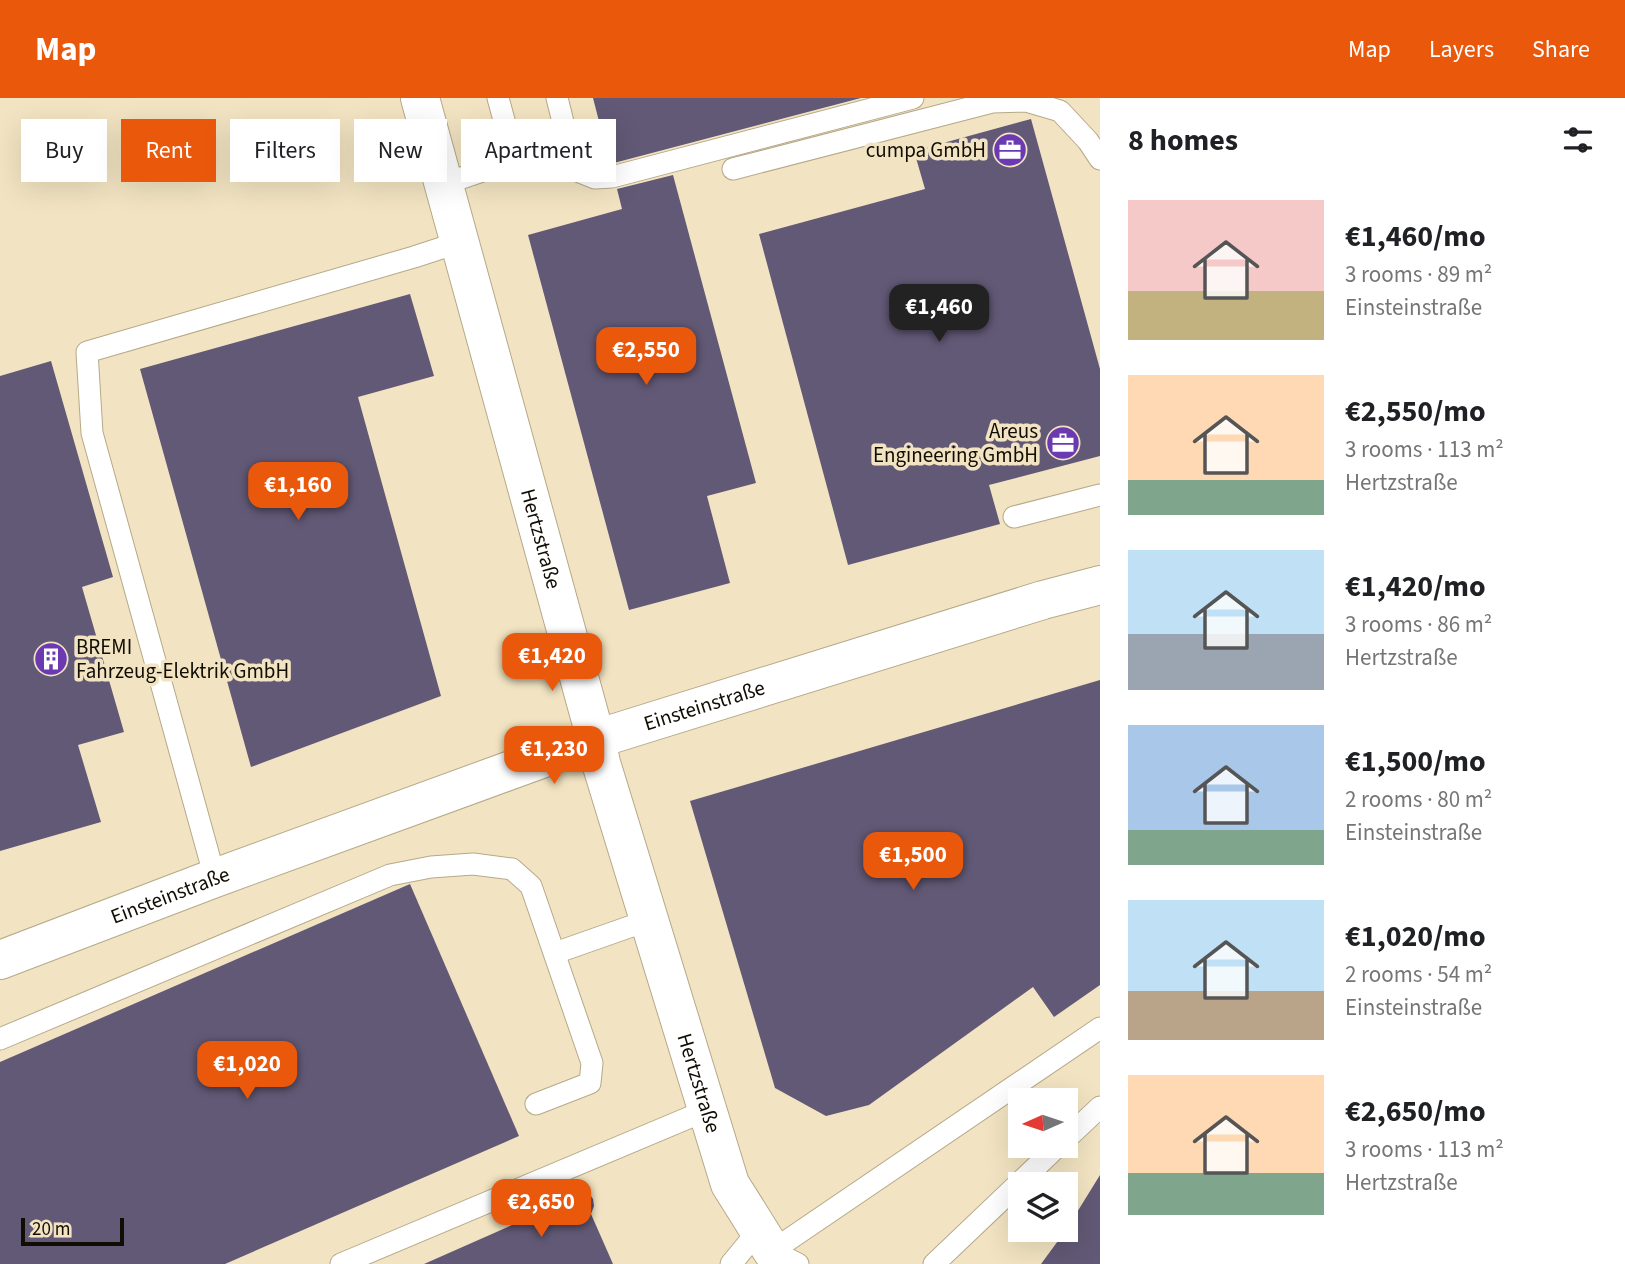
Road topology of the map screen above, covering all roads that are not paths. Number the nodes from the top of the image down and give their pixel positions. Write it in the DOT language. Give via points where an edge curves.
graph roads {
  1 [pos="421,98"];
  2 [pos="498,98"];
  3 [pos="557,98"];
  4 [pos="913,98"];
  5 [pos="504,119"];
  6 [pos="562,119"];
  7 [pos="1100,159"];
  8 [pos="733,169"];
  9 [pos="616,176"];
  10 [pos="461,178"];
  11 [pos="444,184"];
  12 [pos="460,242"];
  13 [pos="1100,495"];
  14 [pos="1014,517"];
  15 [pos="1100,585"];
  16 [pos="596,739"];
  17 [pos="215,878"];
  18 [pos="649,920"];
  19 [pos="555,953"];
  20 [pos="0,960"];
  21 [pos="1100,1028"];
  22 [pos="0,1039"];
  23 [pos="536,1104"];
  24 [pos="1100,1107"];
  25 [pos="707,1110"];
  26 [pos="1078,1128"];
  27 [pos="1045,1158"];
  28 [pos="776,1252"];
  29 [pos="341,1264"];
  30 [pos="731,1264"];
  31 [pos="934,1264"];
  1 -- 11 [label="street, Hertzstraße"];
  2 -- 5 [label="lane"];
  3 -- 6 [label="lane"];
  4 -- 9 [label="lane"];
  7 -- 8 [label="lane" via="1060,111 1026,101 992,102"];
  10 -- 11 [label="lane"];
  11 -- 12 [label="street, Hertzstraße"];
  12 -- 16 [label="street, Hertzstraße"];
  12 -- 17 [label="lane" via="87,352 92,432"];
  13 -- 14 [label="lane"];
  15 -- 16 [label="street, Einsteinstraße"];
  16 -- 17 [label="street, Einsteinstraße"];
  16 -- 18 [label="street, Hertzstraße"];
  17 -- 20 [label="street, Einsteinstraße"];
  18 -- 19 [label="lane"];
  18 -- 25 [label="street, Hertzstraße"];
  19 -- 22 [label="lane" via="531,886 512,869 473,864 431,867 390,875"];
  19 -- 23 [label="lane" via="592,1063 590,1083"];
  21 -- 28 [label="lane"];
  24 -- 26 [label="lane"];
  25 -- 28 [label="street, Hertzstraße" via="730,1184"];
  25 -- 29 [label="lane"];
  27 -- 31 [label="lane"];
  28 -- 30 [label="lane"];
}
